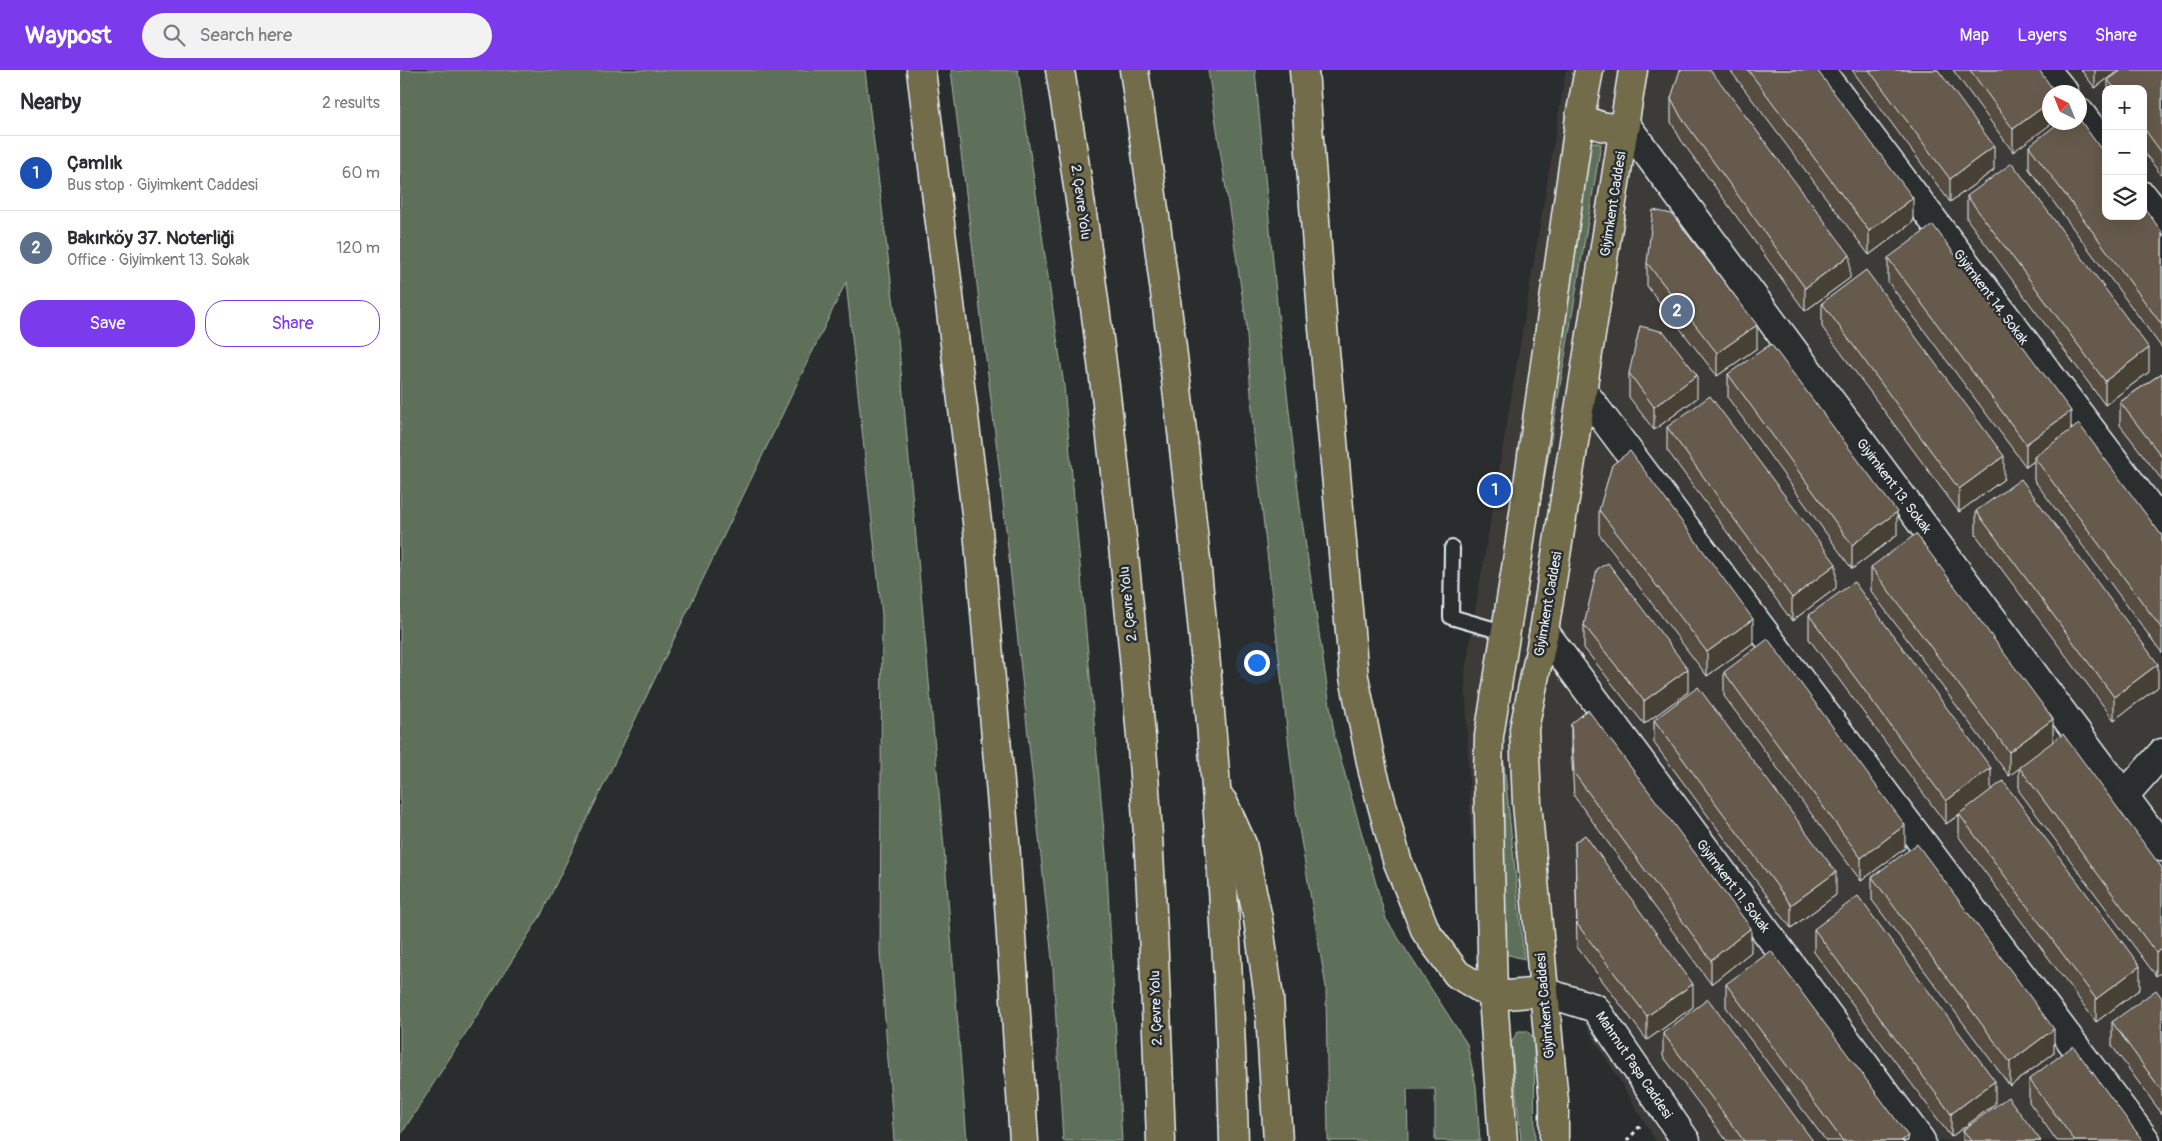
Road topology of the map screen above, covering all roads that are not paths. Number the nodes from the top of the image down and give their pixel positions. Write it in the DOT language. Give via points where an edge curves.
graph roads {
  1 [pos="921,70"];
  2 [pos="1060,70"];
  3 [pos="1134,70"];
  4 [pos="1304,70"];
  5 [pos="1589,70"];
  6 [pos="1820,70"];
  7 [pos="2046,70"];
  8 [pos="1632,71"];
  9 [pos="2058,85"];
  10 [pos="1580,117"];
  11 [pos="2087,122"];
  12 [pos="1626,125"];
  13 [pos="2102,142"];
  14 [pos="2147,201"];
  15 [pos="2162,220"];
  16 [pos="1583,391"];
  17 [pos="2162,524"];
  18 [pos="1452,548"];
  19 [pos="1544,631"];
  20 [pos="1506,633"];
  21 [pos="2162,753"];
  22 [pos="1216,785"];
  23 [pos="2124,796"];
  24 [pos="2162,847"];
  25 [pos="1544,992"];
  26 [pos="1493,996"];
  27 [pos="1024,1141"];
  28 [pos="1161,1141"];
  29 [pos="1234,1141"];
  30 [pos="1278,1141"];
  31 [pos="1503,1141"];
  32 [pos="1554,1141"];
  33 [pos="1686,1141"];
  34 [pos="1921,1141"];
  35 [pos="2146,1141"];
  1 -- 27 [label="main road" via="978,530 1005,841"];
  2 -- 28 [label="main road, 2. Çevre Yolu" via="1095,308 1140,728"];
  3 -- 22 [label="main road" via="1158,235 1190,505"];
  4 -- 26 [label="main road" via="1354,678 1397,860 1426,932 1457,974"];
  5 -- 10 [label="main road"];
  6 -- 17 [label="street, Giyimkent 14. Sokak"];
  7 -- 9 [label="street"];
  8 -- 12 [label="main road, Giyimkent Caddesi"];
  10 -- 12 [label="main road" via="1611,129"];
  10 -- 20 [label="main road"];
  11 -- 13 [label="street"];
  12 -- 16 [label="main road, Giyimkent Caddesi"];
  12 -- 23 [label="street, Giyimkent 13. Sokak"];
  14 -- 15 [label="street"];
  16 -- 19 [label="main road, Giyimkent Caddesi"];
  16 -- 35 [label="street"];
  18 -- 20 [label="lane" via="1451,617"];
  19 -- 25 [label="main road, Giyimkent Caddesi" via="1524,729 1527,803"];
  19 -- 34 [label="street, Giyimkent 11. Sokak"];
  20 -- 26 [label="main road" via="1489,736"];
  21 -- 23 [label="street"];
  22 -- 29 [label="main road"];
  22 -- 30 [label="main road" via="1242,844 1258,918 1269,998"];
  23 -- 24 [label="street, Giyimkent 13. Sokak"];
  25 -- 26 [label="main road"];
  25 -- 32 [label="main road, Giyimkent Caddesi" via="1554,1102"];
  25 -- 33 [label="street, Mahmut Paşa Caddesi" via="1595,1008"];
  26 -- 31 [label="main road"];
}
